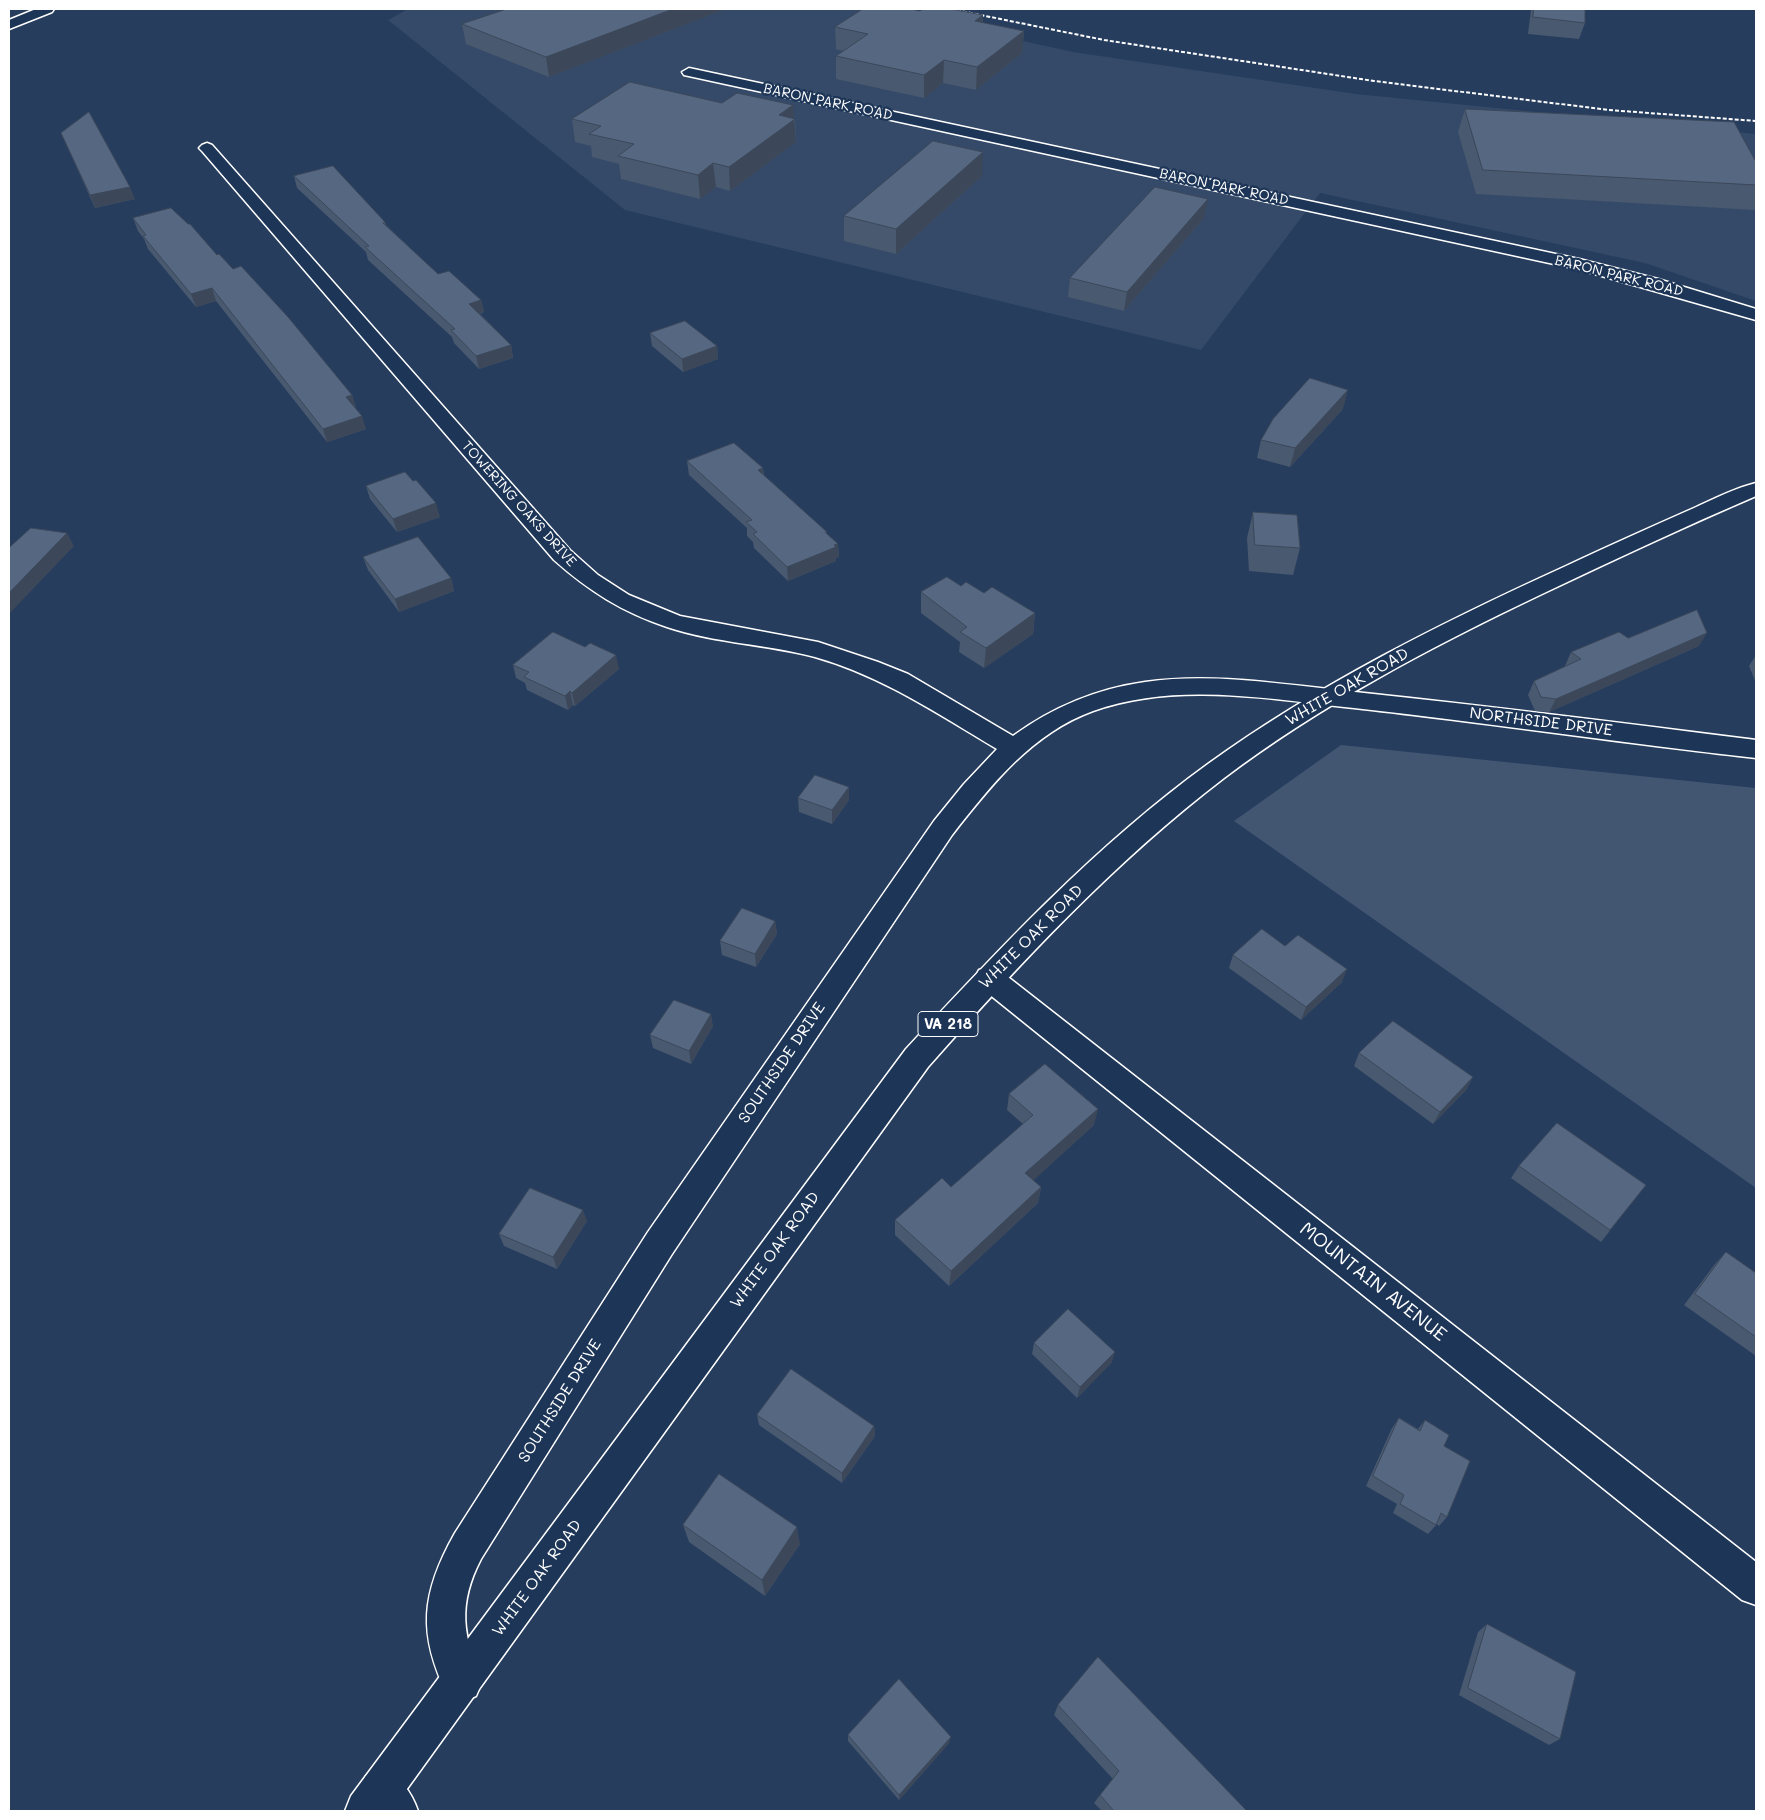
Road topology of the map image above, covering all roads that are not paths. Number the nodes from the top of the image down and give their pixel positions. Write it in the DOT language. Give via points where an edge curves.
graph roads {
  1 [pos="47,9"];
  2 [pos="9,25"];
  3 [pos="689,72"];
  4 [pos="207,148"];
  5 [pos="1756,315"];
  6 [pos="1756,489"];
  7 [pos="1326,697"];
  8 [pos="1013,747"];
  9 [pos="1756,749"];
  10 [pos="989,978"];
  11 [pos="1756,1586"];
  12 [pos="462,1682"];
  13 [pos="381,1805"];
  1 -- 2 [label="street"];
  3 -- 5 [label="street, BARON PARK ROAD" via="1579,264"];
  4 -- 8 [label="street, TOWERING OAKS DRIVE" via="562,555 590,580 622,600 675,622 818,650 870,667 900,680"];
  6 -- 7 [label="street, WHITE OAK ROAD / VA 218" via="1472,618"];
  7 -- 8 [label="street, SOUTHSIDE DRIVE" via="1214,687 1122,693 1045,724"];
  7 -- 9 [label="street, NORTHSIDE DRIVE"];
  7 -- 10 [label="street, WHITE OAK ROAD / VA 218" via="1220,769 1126,845"];
  8 -- 12 [label="street, SOUTHSIDE DRIVE" via="985,774 943,828 688,1202 468,1546 451,1580 445,1610 446,1641"];
  10 -- 11 [label="street, MOUNTAIN AVENUE"];
  10 -- 12 [label="street, WHITE OAK ROAD / VA 218" via="917,1058"];
  12 -- 13 [label="street, WHITE OAK ROAD / VA 218"];
}
